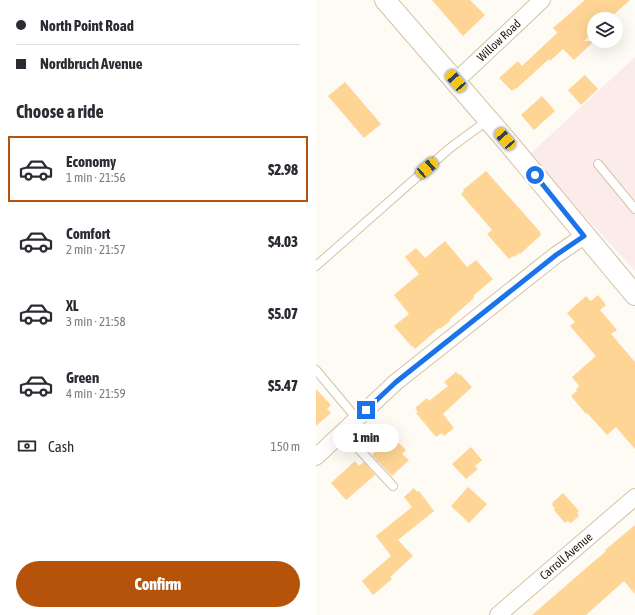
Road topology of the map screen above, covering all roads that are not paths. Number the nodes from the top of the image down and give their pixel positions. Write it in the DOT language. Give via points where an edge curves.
graph roads {
  1 [pos="385,0"];
  2 [pos="542,0"];
  3 [pos="456,81"];
  4 [pos="489,119"];
  5 [pos="598,164"];
  6 [pos="635,209"];
  7 [pos="584,236"];
  8 [pos="316,253"];
  9 [pos="323,260"];
  10 [pos="316,266"];
  11 [pos="635,296"];
  12 [pos="316,370"];
  13 [pos="357,419"];
  14 [pos="343,432"];
  15 [pos="316,456"];
  16 [pos="393,486"];
  17 [pos="635,498"];
  18 [pos="498,615"];
  1 -- 3 [label="street"];
  2 -- 3 [label="street, Willow Road"];
  3 -- 4 [label="street"];
  4 -- 7 [label="street"];
  4 -- 9 [label="lane" via="450,148"];
  5 -- 6 [label="lane"];
  7 -- 11 [label="street"];
  7 -- 13 [label="street" via="556,255 396,382"];
  8 -- 9 [label="lane"];
  9 -- 10 [label="lane"];
  12 -- 13 [label="lane"];
  13 -- 14 [label="street"];
  14 -- 15 [label="street"];
  14 -- 16 [label="lane"];
  17 -- 18 [label="street, Carroll Avenue"];
}
